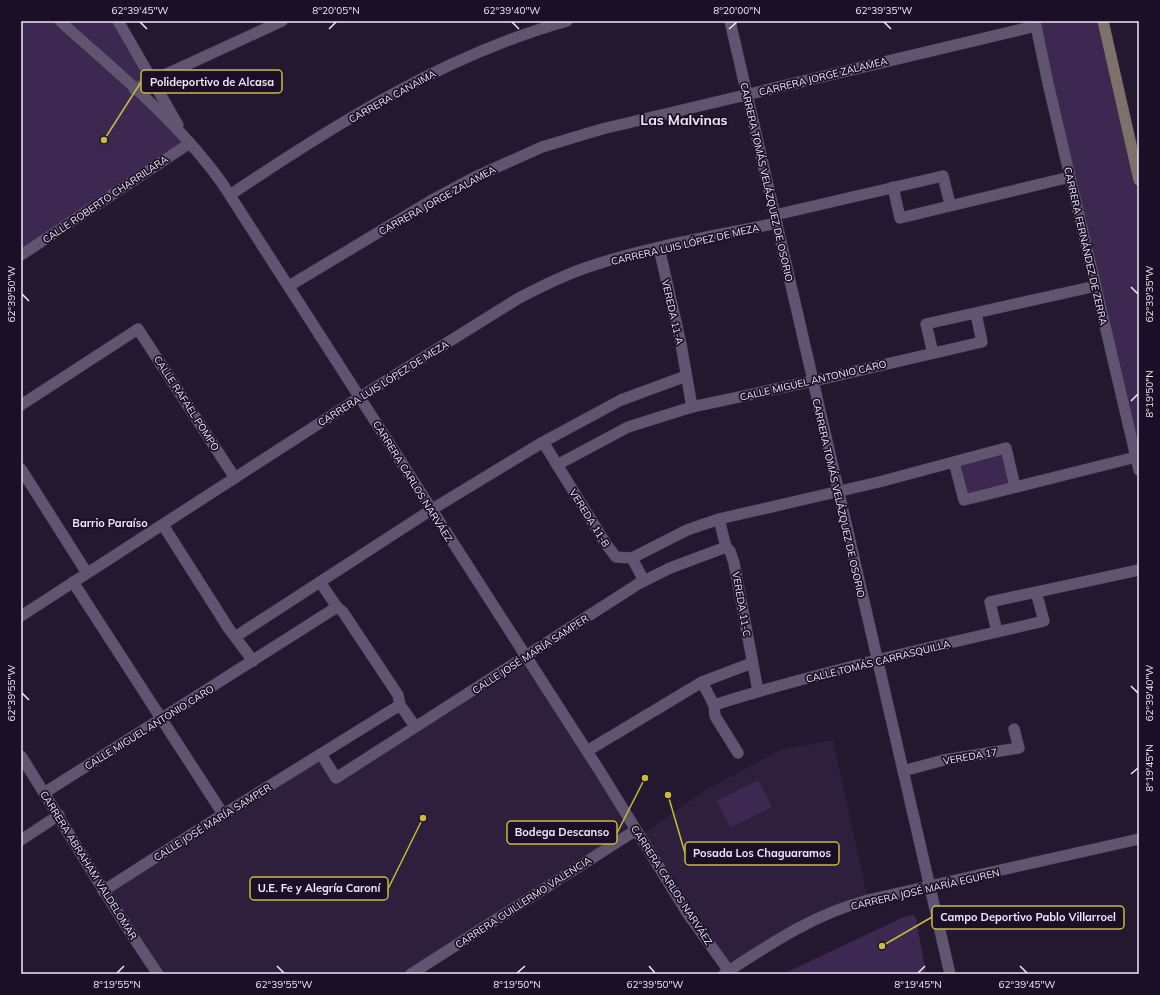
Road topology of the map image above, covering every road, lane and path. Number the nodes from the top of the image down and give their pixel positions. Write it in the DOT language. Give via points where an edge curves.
graph roads {
  1 [pos="60,21"];
  2 [pos="118,21"];
  3 [pos="282,21"];
  4 [pos="567,21"];
  5 [pos="730,21"];
  6 [pos="1103,21"];
  7 [pos="1036,24"];
  8 [pos="153,81"];
  9 [pos="134,89"];
  10 [pos="747,94"];
  11 [pos="187,140"];
  12 [pos="1070,177"];
  13 [pos="1139,180"];
  14 [pos="893,188"];
  15 [pos="230,195"];
  16 [pos="950,204"];
  17 [pos="776,219"];
  18 [pos="659,248"];
  19 [pos="21,255"];
  20 [pos="289,286"];
  21 [pos="1096,286"];
  22 [pos="976,314"];
  23 [pos="933,353"];
  24 [pos="686,376"];
  25 [pos="813,381"];
  26 [pos="360,397"];
  27 [pos="21,405"];
  28 [pos="692,407"];
  29 [pos="543,442"];
  30 [pos="1136,457"];
  31 [pos="954,462"];
  32 [pos="557,465"];
  33 [pos="21,469"];
  34 [pos="1139,470"];
  35 [pos="235,478"];
  36 [pos="1015,487"];
  37 [pos="838,492"];
  38 [pos="431,510"];
  39 [pos="719,519"];
  40 [pos="162,525"];
  41 [pos="726,547"];
  42 [pos="632,558"];
  43 [pos="1139,570"];
  44 [pos="87,573"];
  45 [pos="644,581"];
  46 [pos="73,582"];
  47 [pos="320,582"];
  48 [pos="1036,592"];
  49 [pos="337,607"];
  50 [pos="21,616"];
  51 [pos="997,632"];
  52 [pos="235,636"];
  53 [pos="526,657"];
  54 [pos="252,661"];
  55 [pos="877,661"];
  56 [pos="752,663"];
  57 [pos="702,682"];
  58 [pos="758,691"];
  59 [pos="400,705"];
  60 [pos="714,705"];
  61 [pos="162,719"];
  62 [pos="415,726"];
  63 [pos="1014,729"];
  64 [pos="587,751"];
  65 [pos="738,753"];
  66 [pos="321,754"];
  67 [pos="21,756"];
  68 [pos="903,771"];
  69 [pos="44,793"];
  70 [pos="223,814"];
  71 [pos="59,815"];
  72 [pos="636,830"];
  73 [pos="1139,839"];
  74 [pos="21,840"];
  75 [pos="930,887"];
  76 [pos="103,891"];
  77 [pos="727,972"];
  78 [pos="158,974"];
  79 [pos="411,974"];
  80 [pos="950,974"];
  1 -- 9 [label="street, CARRERA CARLOS NARVÁEZ"];
  2 -- 8 [label="street"];
  3 -- 8 [label="street"];
  4 -- 15 [label="street, CARRERA CANAIMA" via="500,44 418,80 276,164"];
  5 -- 10 [label="street, CARRERA TOMÁS VELÁZQUEZ DE OSORIO"];
  6 -- 13 [label="main road"];
  7 -- 10 [label="street, CARRERA JORGE ZALAMEA"];
  7 -- 12 [label="street, CARRERA FERNÁNDEZ DE ZERRA"];
  8 -- 9 [label="street"];
  8 -- 11 [label="street"];
  9 -- 11 [label="street, CARRERA CARLOS NARVÁEZ"];
  10 -- 17 [label="street, CARRERA TOMÁS VELÁZQUEZ DE OSORIO"];
  10 -- 20 [label="street, CARRERA JORGE ZALAMEA" via="602,129 522,155 434,199"];
  11 -- 15 [label="street, CARRERA CARLOS NARVÁEZ" via="210,166"];
  11 -- 19 [label="street, CALLE ROBERTO CHARRILARA"];
  12 -- 16 [label="street"];
  12 -- 21 [label="street, CARRERA FERNÁNDEZ DE ZERRA"];
  14 -- 16 [label="street, CARRERA LUIS LÓPEZ DE MEZA" via="943,176"];
  14 -- 16 [label="street" via="900,218"];
  14 -- 17 [label="street, CARRERA LUIS LÓPEZ DE MEZA"];
  15 -- 20 [label="street, CARRERA CARLOS NARVÁEZ"];
  17 -- 18 [label="street, CARRERA LUIS LÓPEZ DE MEZA"];
  17 -- 25 [label="street, CARRERA TOMÁS VELÁZQUEZ DE OSORIO"];
  18 -- 24 [label="street, VEREDA 11-A"];
  18 -- 26 [label="street, CARRERA LUIS LÓPEZ DE MEZA" via="590,266 544,285"];
  20 -- 26 [label="street, CARRERA CARLOS NARVÁEZ"];
  21 -- 22 [label="street"];
  21 -- 30 [label="street, CARRERA FERNÁNDEZ DE ZERRA"];
  22 -- 23 [label="street, CALLE MIGUEL ANTONIO CARO" via="982,342"];
  22 -- 23 [label="street" via="926,324"];
  23 -- 25 [label="street, CALLE MIGUEL ANTONIO CARO"];
  24 -- 28 [label="street"];
  24 -- 29 [label="street" via="621,400"];
  25 -- 28 [label="street, CALLE MIGUEL ANTONIO CARO"];
  25 -- 37 [label="street, CARRERA TOMÁS VELÁZQUEZ DE OSORIO"];
  26 -- 35 [label="street, CARRERA LUIS LÓPEZ DE MEZA"];
  26 -- 38 [label="street, CARRERA CARLOS NARVÁEZ"];
  27 -- 35 [label="street, CALLE RAFAEL POMPO" via="138,329"];
  28 -- 32 [label="street, CALLE MIGUEL ANTONIO CARO" via="628,427"];
  29 -- 32 [label="street"];
  29 -- 38 [label="street"];
  30 -- 34 [label="street, CARRERA FERNÁNDEZ DE ZERRA"];
  30 -- 36 [label="street"];
  31 -- 36 [label="street" via="964,500"];
  31 -- 36 [label="street" via="1006,448"];
  31 -- 37 [label="street"];
  32 -- 42 [label="street, VEREDA 11-B" via="612,554 616,557"];
  33 -- 44 [label="street"];
  35 -- 40 [label="street, CARRERA LUIS LÓPEZ DE MEZA"];
  37 -- 39 [label="street"];
  37 -- 55 [label="street, CARRERA TOMÁS VELÁZQUEZ DE OSORIO"];
  38 -- 47 [label="street"];
  38 -- 53 [label="street, CARRERA CARLOS NARVÁEZ"];
  39 -- 41 [label="street"];
  39 -- 42 [label="street" via="687,530"];
  40 -- 44 [label="street, CARRERA LUIS LÓPEZ DE MEZA"];
  40 -- 52 [label="street"];
  41 -- 45 [label="street, CALLE JOSÉ MARÍA SAMPER" via="670,568"];
  41 -- 56 [label="street, VEREDA 11-C" via="734,563"];
  42 -- 45 [label="street"];
  43 -- 48 [label="street"];
  44 -- 46 [label="street, CARRERA LUIS LÓPEZ DE MEZA"];
  45 -- 53 [label="street, CALLE JOSÉ MARÍA SAMPER"];
  46 -- 50 [label="street, CARRERA LUIS LÓPEZ DE MEZA"];
  46 -- 61 [label="street"];
  47 -- 49 [label="street"];
  47 -- 52 [label="street"];
  48 -- 51 [label="street" via="990,602"];
  48 -- 51 [label="street, CALLE TOMÁS CARRASQUILLA" via="1044,621"];
  49 -- 54 [label="street, CALLE MIGUEL ANTONIO CARO"];
  49 -- 59 [label="street" via="343,612 398,695"];
  51 -- 55 [label="street, CALLE TOMÁS CARRASQUILLA"];
  52 -- 54 [label="street"];
  53 -- 62 [label="street, CALLE JOSÉ MARÍA SAMPER"];
  53 -- 64 [label="street, CARRERA CARLOS NARVÁEZ"];
  54 -- 61 [label="street, CALLE MIGUEL ANTONIO CARO"];
  55 -- 58 [label="street, CALLE TOMÁS CARRASQUILLA"];
  55 -- 68 [label="street, CARRERA TOMÁS VELÁZQUEZ DE OSORIO"];
  56 -- 57 [label="street"];
  56 -- 58 [label="street"];
  57 -- 60 [label="street"];
  57 -- 64 [label="street"];
  58 -- 60 [label="street, CALLE TOMÁS CARRASQUILLA"];
  59 -- 62 [label="street"];
  59 -- 66 [label="street, CALLE JOSÉ MARÍA SAMPER"];
  60 -- 65 [label="street" via="715,716"];
  61 -- 69 [label="street, CALLE MIGUEL ANTONIO CARO"];
  61 -- 70 [label="street"];
  62 -- 66 [label="street, CALLE JOSÉ MARÍA SAMPER" via="336,778"];
  63 -- 68 [label="street, VEREDA 17" via="1019,748 944,760"];
  64 -- 72 [label="street, CARRERA CARLOS NARVÁEZ"];
  66 -- 70 [label="street, CALLE JOSÉ MARÍA SAMPER"];
  67 -- 69 [label="street, CARRERA ABRAHAM VALDELOMAR"];
  68 -- 75 [label="street, CARRERA TOMÁS VELÁZQUEZ DE OSORIO"];
  69 -- 71 [label="street, CARRERA ABRAHAM VALDELOMAR"];
  70 -- 76 [label="street, CALLE JOSÉ MARÍA SAMPER"];
  71 -- 74 [label="street"];
  71 -- 76 [label="street, CARRERA ABRAHAM VALDELOMAR"];
  72 -- 77 [label="street, CARRERA CARLOS NARVÁEZ"];
  72 -- 79 [label="street, CARRERA GUILLERMO VALENCIA"];
  73 -- 75 [label="street, CARRERA JOSÉ MARÍA EGUREN"];
  75 -- 77 [label="street, CARRERA JOSÉ MARÍA EGUREN" via="862,902 816,918"];
  75 -- 80 [label="street, CARRERA TOMÁS VELÁZQUEZ DE OSORIO"];
  76 -- 78 [label="street, CARRERA ABRAHAM VALDELOMAR"];
}
